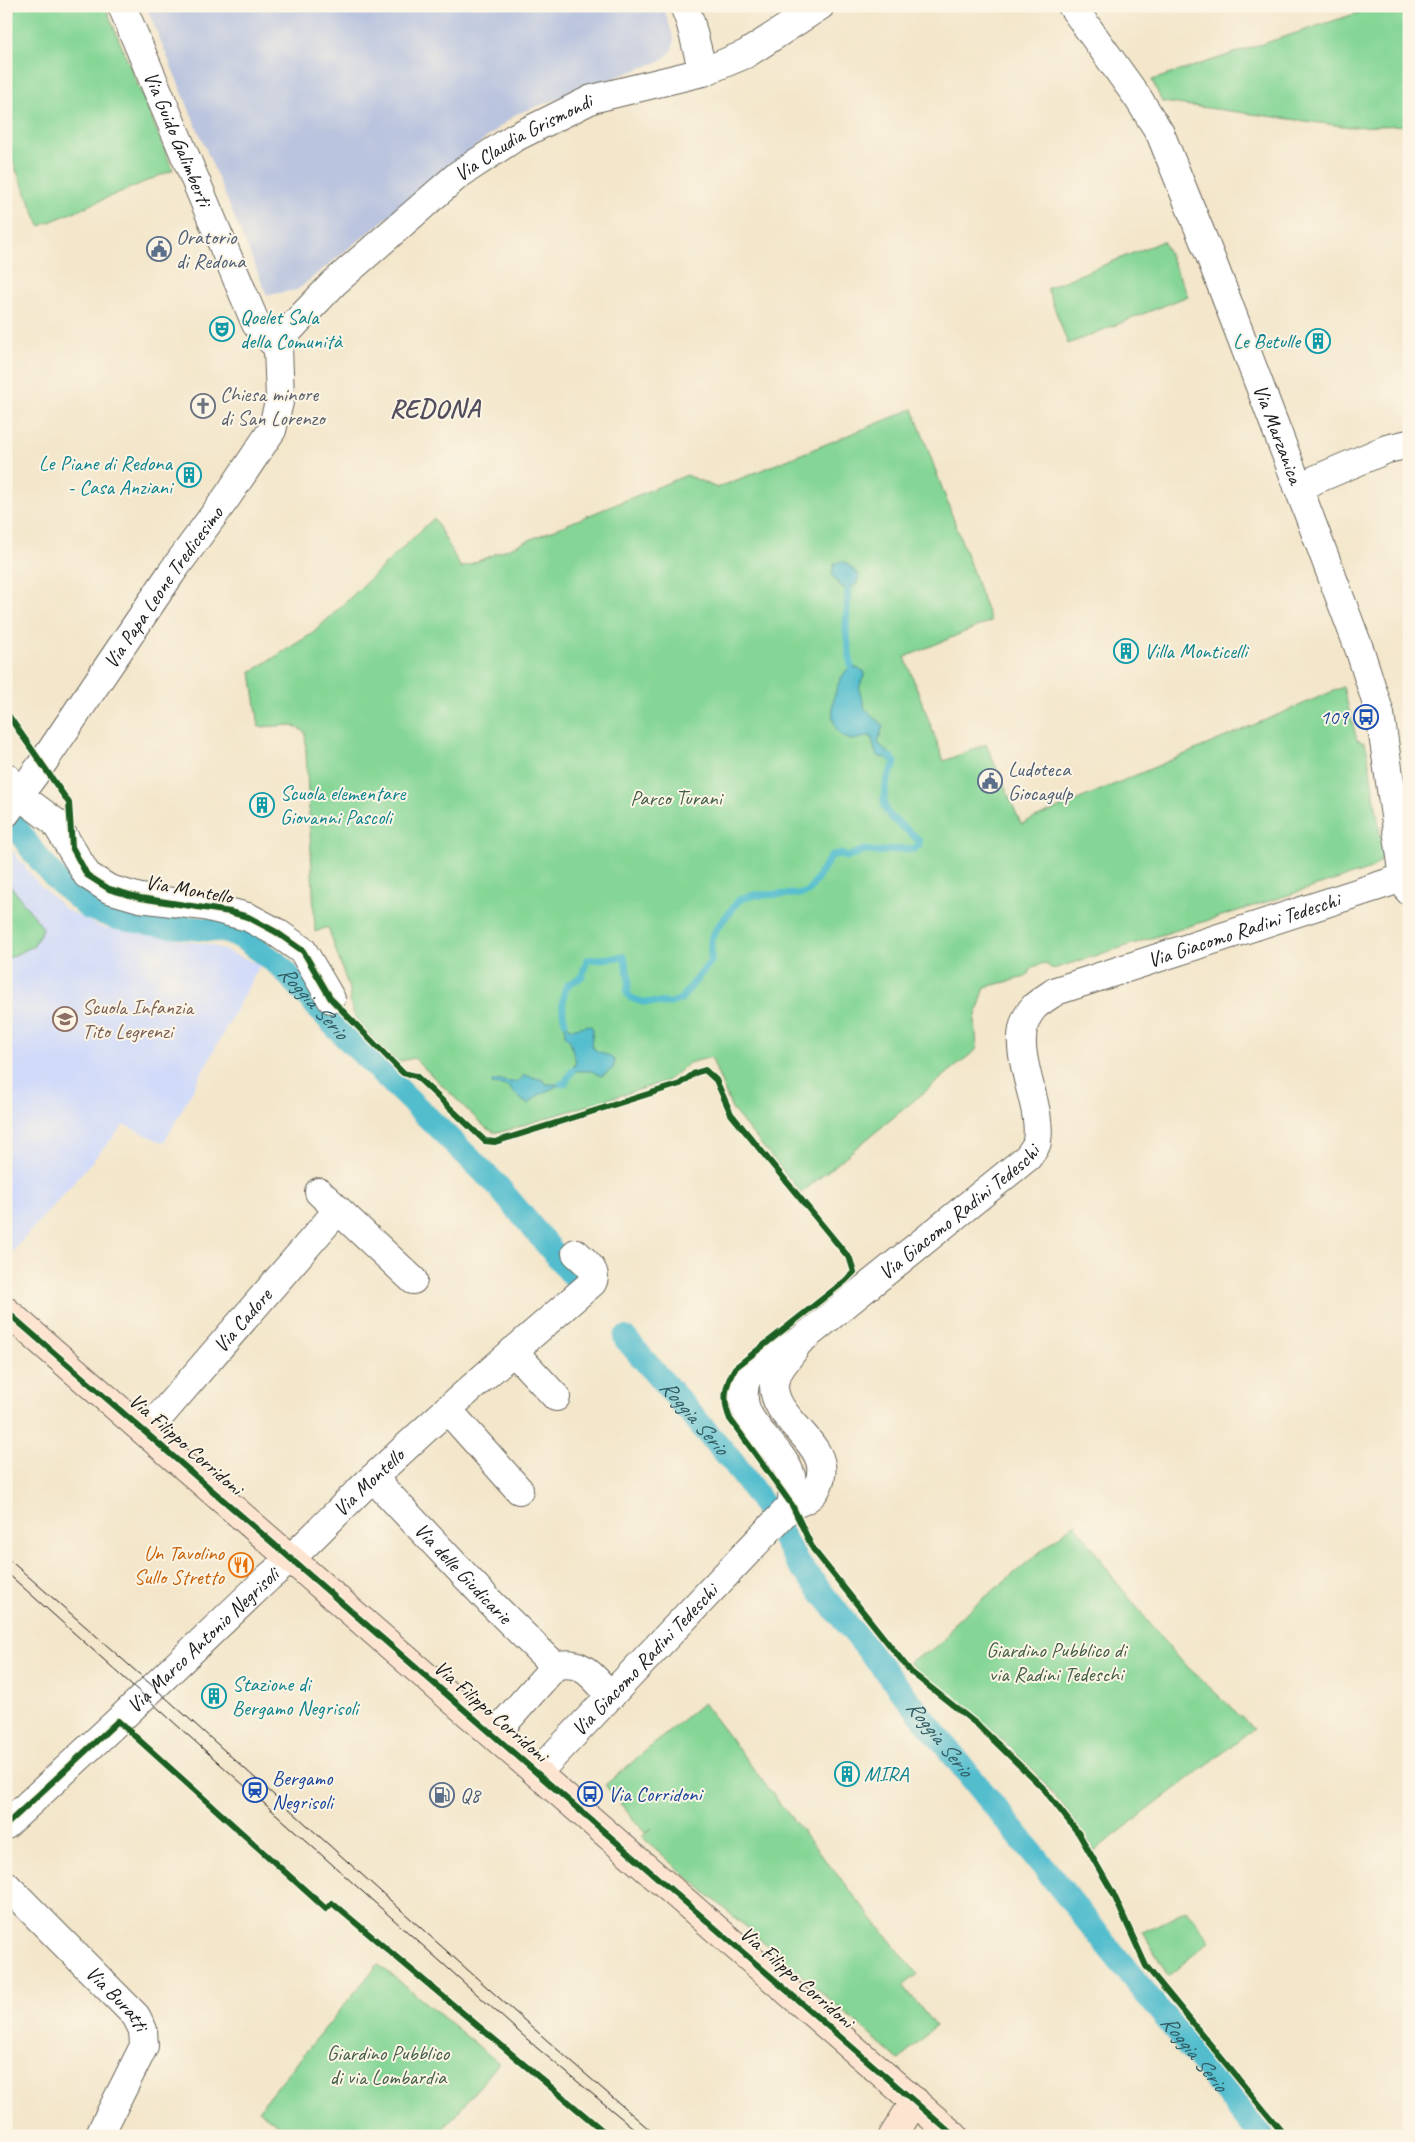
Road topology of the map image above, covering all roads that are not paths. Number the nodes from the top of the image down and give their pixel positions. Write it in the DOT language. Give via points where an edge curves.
graph roads {
  1 [pos="122,6"];
  2 [pos="684,6"];
  3 [pos="820,6"];
  4 [pos="1072,6"];
  5 [pos="702,72"];
  6 [pos="278,348"];
  7 [pos="1409,444"];
  8 [pos="1298,488"];
  9 [pos="11,796"];
  10 [pos="1407,881"];
  11 [pos="331,999"];
  12 [pos="576,1252"];
  13 [pos="413,1280"];
  14 [pos="6,1310"];
  15 [pos="514,1351"];
  16 [pos="556,1397"];
  17 [pos="447,1409"];
  18 [pos="147,1431"];
  19 [pos="372,1478"];
  20 [pos="519,1490"];
  21 [pos="292,1559"];
  22 [pos="556,1666"];
  23 [pos="611,1696"];
  24 [pos="494,1735"];
  25 [pos="537,1772"];
  26 [pos="6,1825"];
  27 [pos="6,1885"];
  28 [pos="915,2101"];
  29 [pos="98,2136"];
  30 [pos="893,2136"];
  31 [pos="954,2136"];
  1 -- 6 [label="street, Via Guido Galimberti" via="256,324"];
  2 -- 5 [label="street"];
  3 -- 5 [label="street, Via Claudia Grismondi" via="746,54"];
  4 -- 8 [label="street, Via Marzanica" via="1160,133"];
  5 -- 6 [label="street, Via Claudia Grismondi" via="592,100 514,138 477,162 334,283 288,331"];
  6 -- 9 [label="street, Via Papa Leone Tredicesimo" via="280,398 272,430"];
  7 -- 8 [label="street" via="1387,449"];
  8 -- 10 [label="street, Via Marzanica" via="1360,650 1380,714"];
  9 -- 11 [label="street, Via Montello" via="55,822 87,875 109,889 140,898 204,906 248,917 276,932 303,952"];
  10 -- 23 [label="street, Via Giacomo Radini Tedeschi" via="1056,991 1034,1007 1025,1024 1022,1045 1038,1121 1037,1143 1028,1157 800,1341 775,1376 775,1394 819,1455 821,1479 813,1494 785,1511"];
  12 -- 15 [label="street, Via Montello" via="594,1272 592,1283"];
  13 -- 18 [label="street, Via Cadore" via="328,1201"];
  14 -- 18 [label="street, Via Filippo Corridoni"];
  15 -- 16 [label="street"];
  15 -- 17 [label="street, Via Montello"];
  17 -- 19 [label="street, Via Montello"];
  17 -- 20 [label="street"];
  18 -- 21 [label="street, Via Filippo Corridoni"];
  19 -- 21 [label="street, Via Montello"];
  19 -- 22 [label="street, Via delle Giudicarie"];
  21 -- 24 [label="street, Via Filippo Corridoni"];
  21 -- 26 [label="street, Via Marco Antonio Negrisoli"];
  22 -- 23 [label="street" via="569,1662 581,1666"];
  22 -- 24 [label="street"];
  23 -- 25 [label="street, Via Giacomo Radini Tedeschi"];
  24 -- 25 [label="street, Via Filippo Corridoni"];
  25 -- 28 [label="street, Via Filippo Corridoni"];
  27 -- 29 [label="street, Via Buratti" via="136,2016 143,2030 144,2046"];
  28 -- 30 [label="street"];
  28 -- 31 [label="street, Via Filippo Corridoni"];
}
